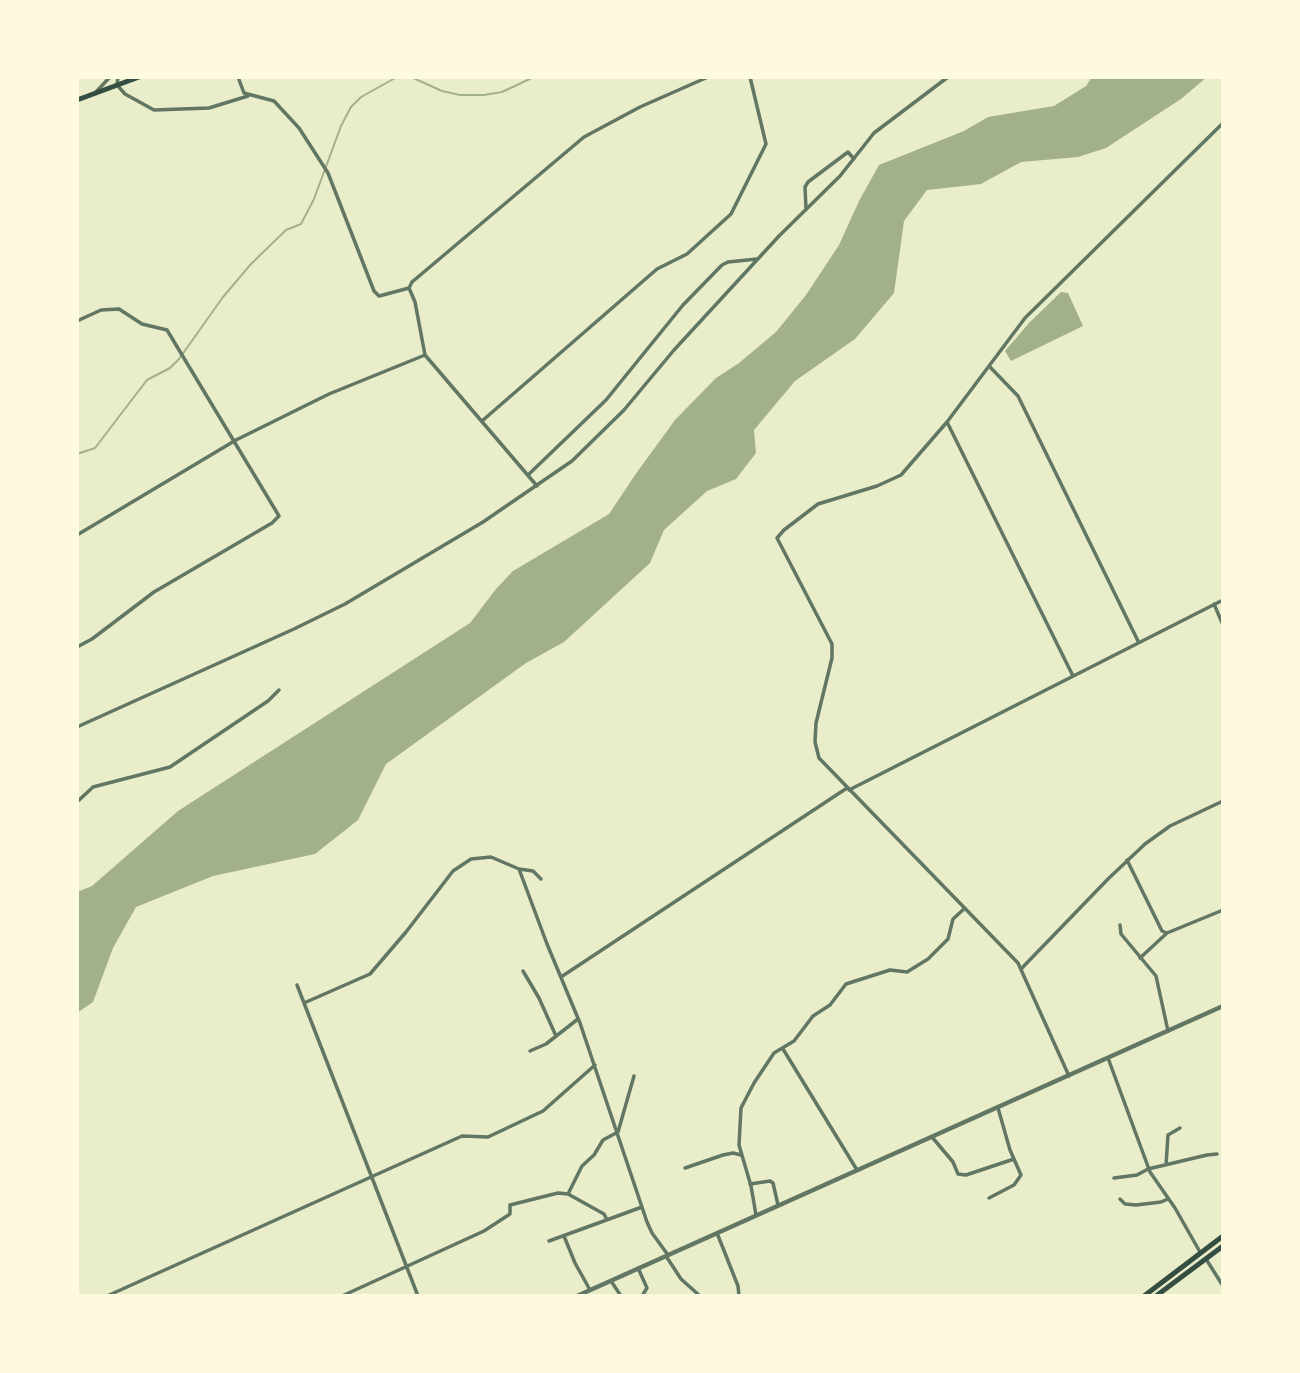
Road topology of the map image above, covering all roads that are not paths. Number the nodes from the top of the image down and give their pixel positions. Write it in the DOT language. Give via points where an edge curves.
graph roads {
  1 [pos="110,77"];
  2 [pos="118,77"];
  3 [pos="139,77"];
  4 [pos="238,77"];
  5 [pos="708,77"];
  6 [pos="750,77"];
  7 [pos="948,77"];
  8 [pos="117,85"];
  9 [pos="94,94"];
  10 [pos="248,96"];
  11 [pos="77,100"];
  12 [pos="1223,123"];
  13 [pos="854,159"];
  14 [pos="806,209"];
  15 [pos="757,259"];
  16 [pos="409,288"];
  17 [pos="77,321"];
  18 [pos="425,355"];
  19 [pos="989,366"];
  20 [pos="481,421"];
  21 [pos="947,422"];
  22 [pos="235,441"];
  23 [pos="528,475"];
  24 [pos="537,486"];
  25 [pos="77,535"];
  26 [pos="1223,600"];
  27 [pos="1214,604"];
  28 [pos="1223,625"];
  29 [pos="1138,641"];
  30 [pos="77,647"];
  31 [pos="1073,676"];
  32 [pos="279,690"];
  33 [pos="77,726"];
  34 [pos="848,789"];
  35 [pos="1223,801"];
  36 [pos="77,802"];
  37 [pos="1126,860"];
  38 [pos="519,869"];
  39 [pos="541,878"];
  40 [pos="965,908"];
  41 [pos="1223,910"];
  42 [pos="1120,925"];
  43 [pos="1167,933"];
  44 [pos="1140,958"];
  45 [pos="1021,969"];
  46 [pos="523,971"];
  47 [pos="561,977"];
  48 [pos="297,985"];
  49 [pos="304,1003"];
  50 [pos="1223,1006"];
  51 [pos="578,1019"];
  52 [pos="1168,1031"];
  53 [pos="556,1036"];
  54 [pos="783,1049"];
  55 [pos="530,1051"];
  56 [pos="1108,1058"];
  57 [pos="595,1065"];
  58 [pos="634,1076"];
  59 [pos="1069,1076"];
  60 [pos="998,1108"];
  61 [pos="1180,1128"];
  62 [pos="618,1132"];
  63 [pos="932,1137"];
  64 [pos="741,1154"];
  65 [pos="1217,1154"];
  66 [pos="1014,1159"];
  67 [pos="1166,1165"];
  68 [pos="685,1168"];
  69 [pos="1148,1169"];
  70 [pos="857,1170"];
  71 [pos="371,1177"];
  72 [pos="1114,1178"];
  73 [pos="750,1184"];
  74 [pos="568,1194"];
  75 [pos="989,1198"];
  76 [pos="1120,1199"];
  77 [pos="1168,1199"];
  78 [pos="778,1205"];
  79 [pos="642,1208"];
  80 [pos="756,1215"];
  81 [pos="607,1220"];
  82 [pos="717,1233"];
  83 [pos="564,1236"];
  84 [pos="1223,1236"];
  85 [pos="549,1241"];
  86 [pos="1223,1246"];
  87 [pos="1200,1252"];
  88 [pos="667,1255"];
  89 [pos="1206,1259"];
  90 [pos="406,1267"];
  91 [pos="638,1268"];
  92 [pos="611,1281"];
  93 [pos="1223,1286"];
  94 [pos="590,1290"];
  95 [pos="107,1296"];
  96 [pos="342,1296"];
  97 [pos="418,1296"];
  98 [pos="577,1296"];
  99 [pos="621,1296"];
  100 [pos="642,1296"];
  101 [pos="700,1296"];
  102 [pos="739,1296"];
  103 [pos="1144,1296"];
  104 [pos="1156,1296"];
  1 -- 9 [label="street"];
  2 -- 8 [label="street"];
  3 -- 8 [label="main road"];
  4 -- 10 [label="street"];
  5 -- 16 [label="street" via="584,137"];
  6 -- 20 [label="street" via="766,144 731,215 687,254 657,269"];
  7 -- 13 [label="street" via="874,133"];
  8 -- 9 [label="main road"];
  8 -- 10 [label="street" via="154,110 209,108"];
  9 -- 11 [label="main road"];
  10 -- 16 [label="street" via="281,106 322,161 376,294"];
  12 -- 19 [label="street" via="1025,318"];
  13 -- 14 [label="street"];
  13 -- 14 [label="street" via="848,152 808,182"];
  14 -- 15 [label="street"];
  15 -- 23 [label="street" via="722,265 683,305 606,400"];
  15 -- 24 [label="street" via="616,418 572,461"];
  16 -- 18 [label="street"];
  17 -- 22 [label="street" via="101,310 119,309 142,324 164,328"];
  18 -- 20 [label="street"];
  18 -- 22 [label="street" via="329,394"];
  19 -- 21 [label="street"];
  19 -- 29 [label="street" via="1018,396"];
  20 -- 23 [label="street"];
  21 -- 31 [label="street"];
  21 -- 34 [label="street" via="901,475 818,504 778,538 832,644 815,742 819,758"];
  22 -- 25 [label="street"];
  22 -- 30 [label="street" via="278,519 154,592"];
  23 -- 24 [label="street"];
  24 -- 33 [label="street" via="345,604"];
  26 -- 27 [label="street"];
  27 -- 28 [label="street"];
  27 -- 29 [label="street"];
  29 -- 31 [label="street"];
  31 -- 34 [label="street"];
  32 -- 36 [label="street" via="170,767 93,787"];
  34 -- 40 [label="street"];
  34 -- 47 [label="street"];
  35 -- 37 [label="street" via="1170,826"];
  37 -- 43 [label="street" via="1160,929"];
  37 -- 45 [label="street"];
  38 -- 39 [label="street"];
  38 -- 47 [label="street"];
  38 -- 49 [label="street" via="491,857 471,859 453,871 370,974"];
  40 -- 45 [label="street"];
  40 -- 54 [label="street" via="953,919 948,939 928,960 907,972 890,970 846,984"];
  41 -- 43 [label="street"];
  42 -- 44 [label="street" via="1121,934"];
  43 -- 44 [label="street"];
  44 -- 52 [label="street" via="1160,986"];
  45 -- 59 [label="street"];
  46 -- 53 [label="street"];
  47 -- 51 [label="street"];
  48 -- 49 [label="street"];
  49 -- 71 [label="street"];
  50 -- 52 [label="street"];
  51 -- 53 [label="street"];
  51 -- 57 [label="street"];
  52 -- 56 [label="street"];
  53 -- 55 [label="street"];
  54 -- 64 [label="street" via="774,1053 741,1108"];
  54 -- 70 [label="street"];
  56 -- 59 [label="street"];
  56 -- 69 [label="street"];
  57 -- 62 [label="street"];
  57 -- 71 [label="street" via="529,1118 488,1137 462,1136"];
  58 -- 62 [label="street"];
  59 -- 60 [label="street"];
  60 -- 63 [label="street"];
  60 -- 66 [label="street"];
  61 -- 67 [label="street" via="1168,1135"];
  62 -- 74 [label="street" via="603,1140 582,1166"];
  62 -- 79 [label="street"];
  63 -- 66 [label="street" via="958,1174"];
  63 -- 70 [label="street"];
  64 -- 68 [label="street"];
  64 -- 73 [label="street"];
  65 -- 67 [label="street"];
  66 -- 75 [label="street" via="1020,1179"];
  67 -- 69 [label="street"];
  69 -- 72 [label="street"];
  69 -- 77 [label="street"];
  70 -- 78 [label="street"];
  71 -- 90 [label="street"];
  71 -- 95 [label="street"];
  73 -- 78 [label="street" via="773,1182"];
  73 -- 80 [label="street"];
  74 -- 81 [label="street"];
  74 -- 90 [label="street" via="510,1205 510,1214 484,1231"];
  76 -- 77 [label="street" via="1136,1205"];
  77 -- 87 [label="street"];
  78 -- 80 [label="street"];
  79 -- 81 [label="street"];
  79 -- 88 [label="street"];
  80 -- 82 [label="street"];
  81 -- 83 [label="street"];
  82 -- 88 [label="street"];
  82 -- 102 [label="street"];
  83 -- 85 [label="street"];
  83 -- 94 [label="street"];
  84 -- 87 [label="main road"];
  86 -- 89 [label="main road"];
  87 -- 103 [label="main road"];
  88 -- 91 [label="street"];
  88 -- 101 [label="street" via="681,1279"];
  89 -- 93 [label="street"];
  89 -- 104 [label="main road"];
  90 -- 96 [label="street"];
  90 -- 97 [label="street"];
  91 -- 92 [label="street"];
  91 -- 100 [label="street" via="647,1288"];
  92 -- 94 [label="street"];
  92 -- 99 [label="street"];
  94 -- 98 [label="street"];
}
